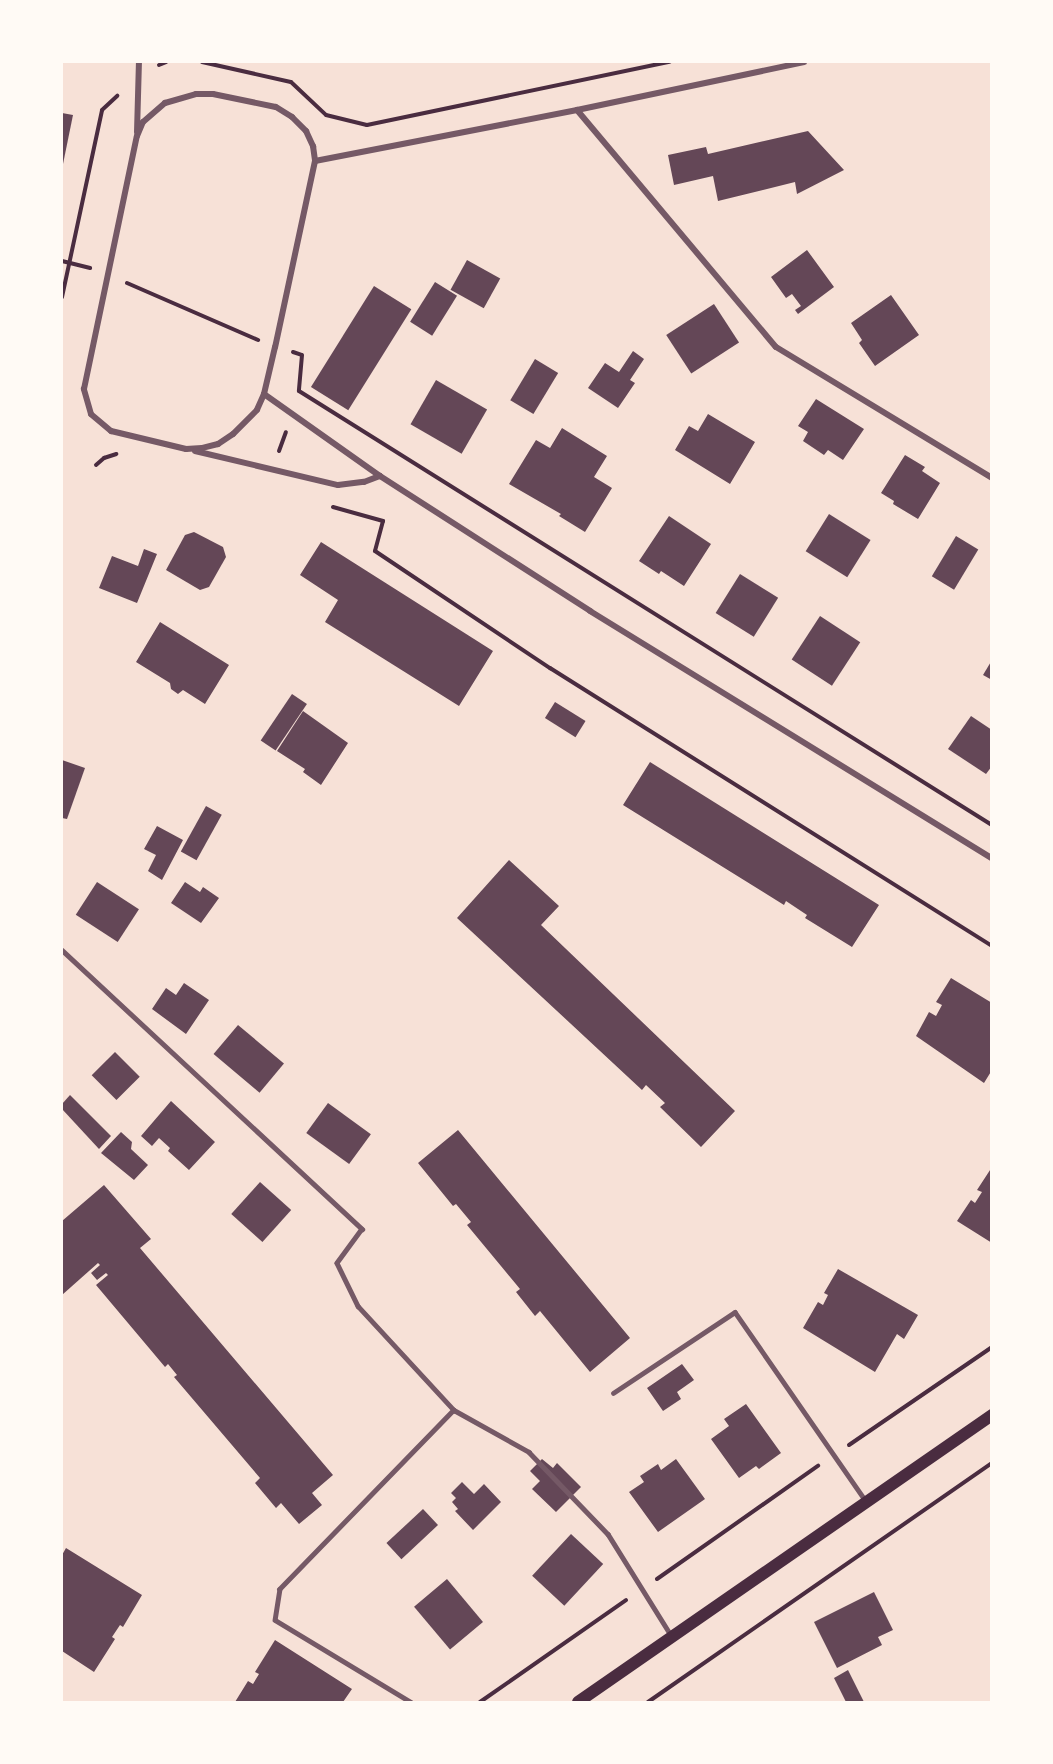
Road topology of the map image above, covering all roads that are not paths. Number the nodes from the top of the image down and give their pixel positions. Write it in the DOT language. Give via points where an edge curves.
graph roads {
  1 [pos="139,62"];
  2 [pos="804,62"];
  3 [pos="577,110"];
  4 [pos="137,136"];
  5 [pos="315,162"];
  6 [pos="264,394"];
  7 [pos="186,449"];
  8 [pos="380,476"];
  9 [pos="992,478"];
  10 [pos="992,858"];
  11 [pos="62,950"];
  12 [pos="613,1393"];
  13 [pos="454,1410"];
  14 [pos="992,1416"];
  15 [pos="867,1502"];
  16 [pos="672,1637"];
  17 [pos="411,1702"];
  18 [pos="578,1702"];
  1 -- 4 [label="street"];
  2 -- 3 [label="street"];
  3 -- 5 [label="street"];
  3 -- 9 [label="street" via="776,347"];
  4 -- 5 [label="street" via="143,122 165,103 180,96 213,94 268,105 292,117 306,131"];
  4 -- 7 [label="street" via="84,389 91,414 100,424 117,433"];
  5 -- 6 [label="street"];
  6 -- 7 [label="street" via="252,416 233,434 218,444"];
  6 -- 8 [label="street"];
  7 -- 8 [label="street" via="338,485"];
  8 -- 10 [label="street" via="590,611"];
  11 -- 13 [label="lane" via="362,1229 337,1263 358,1306"];
  12 -- 15 [label="lane" via="735,1312"];
  13 -- 16 [label="lane" via="529,1452 608,1534"];
  13 -- 17 [label="lane" via="279,1589 275,1620"];
  14 -- 15 [label="main road"];
  15 -- 16 [label="main road"];
  16 -- 18 [label="main road"];
}
